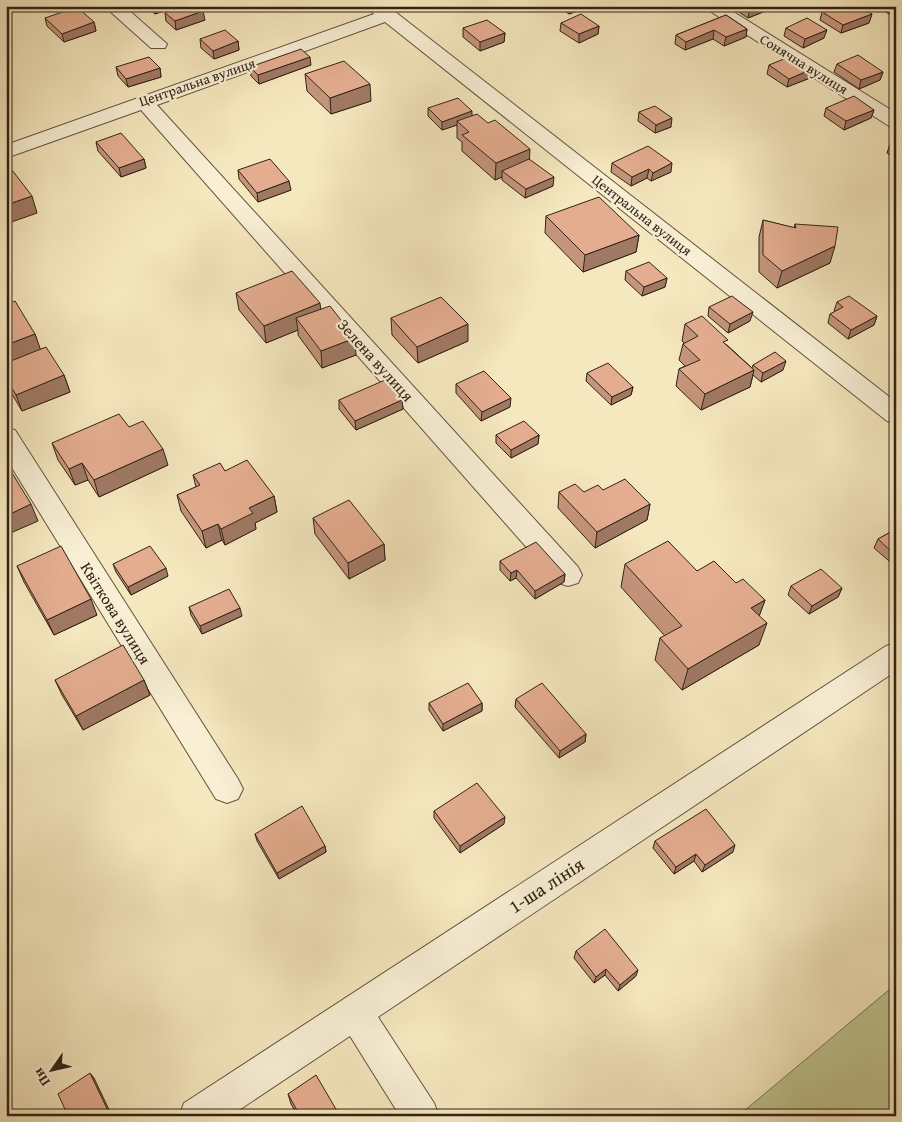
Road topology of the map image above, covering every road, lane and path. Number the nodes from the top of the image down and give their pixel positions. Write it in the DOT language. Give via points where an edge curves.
graph roads {
  1 [pos="113,6"];
  2 [pos="711,6"];
  3 [pos="382,11"];
  4 [pos="158,44"];
  5 [pos="144,101"];
  6 [pos="896,122"];
  7 [pos="6,152"];
  8 [pos="896,415"];
  9 [pos="6,437"];
  10 [pos="568,575"];
  11 [pos="896,656"];
  12 [pos="227,788"];
  13 [pos="355,1012"];
  14 [pos="197,1116"];
  15 [pos="421,1116"];
  1 -- 4 [label="street"];
  2 -- 6 [label="street, Сонячна вулиця"];
  3 -- 5 [label="street, Центральна вулиця"];
  3 -- 8 [label="street, Центральна вулиця"];
  5 -- 7 [label="street, Центральна вулиця"];
  5 -- 10 [label="street, Зелена вулиця"];
  9 -- 12 [label="street, Квіткова вулиця"];
  11 -- 13 [label="street, 1-ша лінія"];
  13 -- 14 [label="street, 1-ша лінія"];
  13 -- 15 [label="street"];
}
